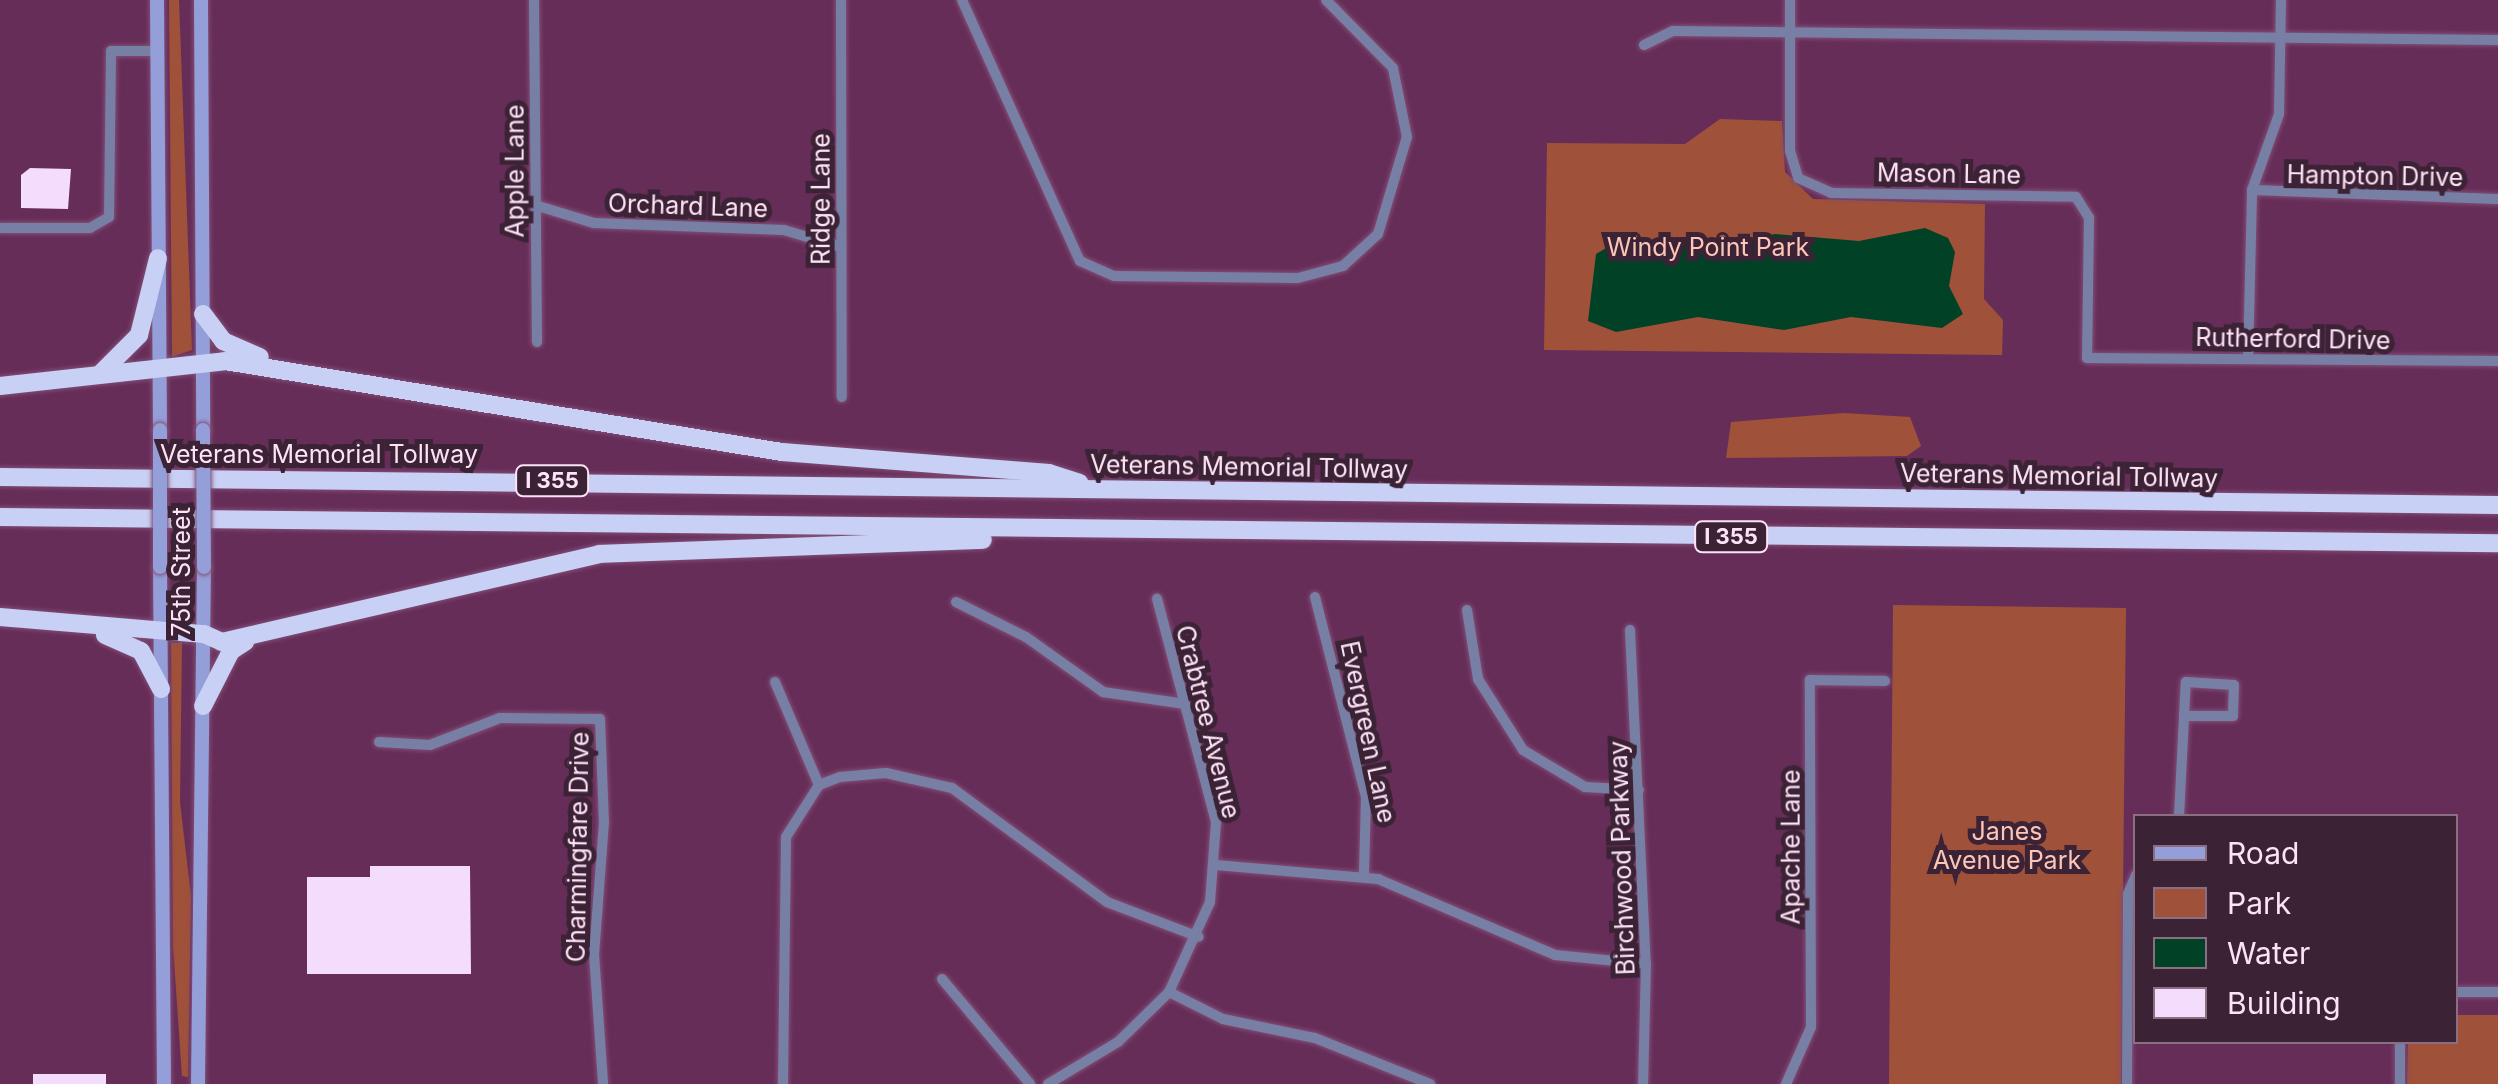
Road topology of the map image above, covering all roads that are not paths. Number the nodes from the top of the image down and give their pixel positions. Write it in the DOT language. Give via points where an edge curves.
graph roads {
  1 [pos="157,0"];
  2 [pos="202,0"];
  3 [pos="534,0"];
  4 [pos="841,0"];
  5 [pos="962,0"];
  6 [pos="1326,0"];
  7 [pos="1790,0"];
  8 [pos="2282,0"];
  9 [pos="1790,33"];
  10 [pos="2282,38"];
  11 [pos="2498,40"];
  12 [pos="1644,46"];
  13 [pos="157,51"];
  14 [pos="2252,190"];
  15 [pos="2498,199"];
  16 [pos="535,205"];
  17 [pos="0,228"];
  18 [pos="840,248"];
  19 [pos="158,258"];
  20 [pos="203,314"];
  21 [pos="536,342"];
  22 [pos="2087,358"];
  23 [pos="2248,358"];
  24 [pos="203,360"];
  25 [pos="2498,362"];
  26 [pos="159,365"];
  27 [pos="289,368"];
  28 [pos="100,373"];
  29 [pos="0,386"];
  30 [pos="842,397"];
  31 [pos="0,477"];
  32 [pos="1104,490"];
  33 [pos="2498,503"];
  34 [pos="0,517"];
  35 [pos="1048,531"];
  36 [pos="2414,543"];
  37 [pos="2498,543"];
  38 [pos="2498,553"];
  39 [pos="1315,597"];
  40 [pos="1157,600"];
  41 [pos="956,602"];
  42 [pos="1467,610"];
  43 [pos="0,617"];
  44 [pos="90,629"];
  45 [pos="1630,630"];
  46 [pos="161,632"];
  47 [pos="204,634"];
  48 [pos="251,638"];
  49 [pos="1885,681"];
  50 [pos="774,682"];
  51 [pos="161,689"];
  52 [pos="1184,704"];
  53 [pos="203,706"];
  54 [pos="2184,716"];
  55 [pos="379,742"];
  56 [pos="819,785"];
  57 [pos="1639,790"];
  58 [pos="2179,814"];
  59 [pos="1215,865"];
  60 [pos="1364,876"];
  61 [pos="2133,883"];
  62 [pos="1198,937"];
  63 [pos="1646,964"];
  64 [pos="942,980"];
  65 [pos="1169,992"];
  66 [pos="2458,992"];
  67 [pos="2498,992"];
  68 [pos="2400,1044"];
  69 [pos="164,1084"];
  70 [pos="198,1084"];
  71 [pos="603,1084"];
  72 [pos="783,1084"];
  73 [pos="1030,1084"];
  74 [pos="1048,1084"];
  75 [pos="1430,1084"];
  76 [pos="1643,1084"];
  77 [pos="1786,1084"];
  78 [pos="2127,1084"];
  79 [pos="2400,1084"];
  1 -- 13 [label="main road, 75th Street"];
  2 -- 20 [label="main road, 75th Street"];
  3 -- 16 [label="street, Apple Lane"];
  4 -- 18 [label="street, Ridge Lane"];
  5 -- 6 [label="street" via="1080,262 1114,276 1281,278 1329,272 1368,246 1386,220 1404,152 1406,112 1393,68"];
  7 -- 9 [label="street"];
  8 -- 10 [label="street"];
  9 -- 10 [label="street"];
  9 -- 12 [label="street" via="1672,32"];
  9 -- 22 [label="street, Mason Lane" via="1790,158 1798,178 1814,188 2084,201"];
  10 -- 11 [label="street"];
  10 -- 14 [label="street" via="2279,114"];
  13 -- 17 [label="street" via="110,52 109,217 90,228"];
  13 -- 19 [label="main road, 75th Street"];
  14 -- 15 [label="street, Hampton Drive"];
  14 -- 23 [label="street"];
  16 -- 18 [label="street, Orchard Lane" via="594,223 784,230"];
  16 -- 21 [label="street, Apple Lane"];
  18 -- 30 [label="street, Ridge Lane"];
  19 -- 26 [label="main road, 75th Street"];
  19 -- 28 [label="highway" via="139,335"];
  20 -- 24 [label="main road, 75th Street"];
  20 -- 27 [label="highway" via="223,341"];
  22 -- 23 [label="street, Rutherford Drive"];
  23 -- 25 [label="street, Rutherford Drive"];
  24 -- 26 [label="highway"];
  24 -- 27 [label="highway"];
  24 -- 47 [label="main road, 75th Street, bridge"];
  26 -- 28 [label="highway"];
  26 -- 46 [label="main road, 75th Street, bridge"];
  27 -- 32 [label="highway" via="782,452 1049,474"];
  28 -- 29 [label="highway"];
  31 -- 32 [label="highway, Veterans Memorial Tollway / I 355"];
  32 -- 33 [label="highway, Veterans Memorial Tollway / I 355"];
  34 -- 35 [label="highway, I 355"];
  35 -- 36 [label="highway, I 355"];
  35 -- 48 [label="highway" via="969,542 599,554"];
  36 -- 37 [label="highway, I 355"];
  36 -- 38 [label="highway"];
  39 -- 60 [label="street, Evergreen Lane" via="1368,808"];
  40 -- 52 [label="street, Crabtree Avenue"];
  41 -- 52 [label="street" via="1026,637 1103,692"];
  42 -- 57 [label="street" via="1478,678 1523,750 1585,787"];
  43 -- 44 [label="highway"];
  44 -- 46 [label="highway"];
  44 -- 51 [label="highway" via="141,651"];
  45 -- 57 [label="street, Birchwood Parkway"];
  46 -- 47 [label="highway"];
  46 -- 51 [label="main road, 75th Street"];
  47 -- 48 [label="highway" via="222,642"];
  47 -- 53 [label="main road, 75th Street"];
  48 -- 53 [label="highway" via="231,650"];
  49 -- 77 [label="street, Apache Lane" via="1810,680 1811,1027"];
  50 -- 56 [label="street"];
  51 -- 69 [label="main road, 75th Street"];
  52 -- 59 [label="street, Crabtree Avenue" via="1212,804"];
  53 -- 70 [label="main road, 75th Street"];
  54 -- 54 [label="street" via="2232,716 2234,685 2186,682"];
  54 -- 58 [label="street"];
  55 -- 71 [label="street, Charmingfare Drive" via="430,745 500,718 600,719 604,822 594,954"];
  56 -- 62 [label="street" via="886,773 952,788 1107,902"];
  56 -- 72 [label="street" via="796,814 784,852"];
  57 -- 63 [label="street, Birchwood Parkway"];
  59 -- 60 [label="street"];
  59 -- 62 [label="street, Crabtree Avenue"];
  60 -- 63 [label="street" via="1431,895 1555,955"];
  61 -- 78 [label="street"];
  62 -- 65 [label="street, Crabtree Avenue"];
  63 -- 76 [label="street, Birchwood Parkway"];
  64 -- 73 [label="street"];
  65 -- 74 [label="street, Crabtree Avenue" via="1118,1042"];
  65 -- 75 [label="street" via="1223,1019 1315,1038"];
  66 -- 67 [label="street"];
  68 -- 79 [label="street"];
}
